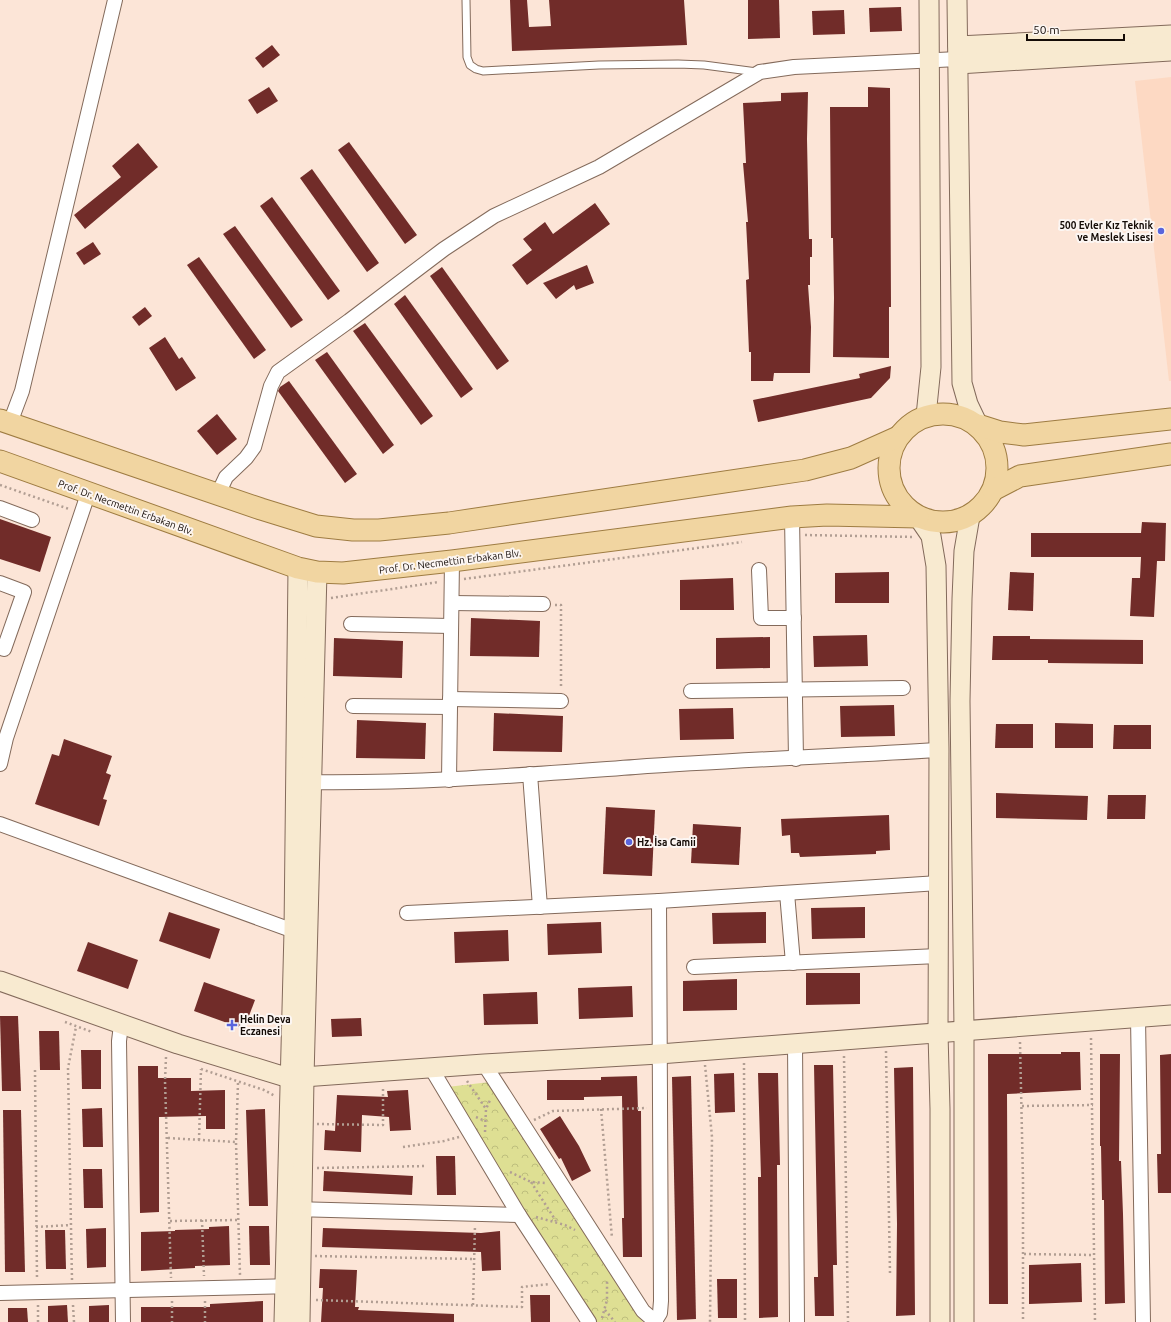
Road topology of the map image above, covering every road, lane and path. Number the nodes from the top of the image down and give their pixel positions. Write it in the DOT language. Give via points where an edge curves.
graph roads {
  1 [pos="115,0"];
  2 [pos="466,0"];
  3 [pos="929,0"];
  4 [pos="957,0"];
  5 [pos="1171,35"];
  6 [pos="1171,50"];
  7 [pos="958,56"];
  8 [pos="929,60"];
  9 [pos="760,72"];
  10 [pos="926,416"];
  11 [pos="1171,419"];
  12 [pos="5,421"];
  13 [pos="978,426"];
  14 [pos="898,437"];
  15 [pos="1171,454"];
  16 [pos="0,461"];
  17 [pos="0,485"];
  18 [pos="993,490"];
  19 [pos="88,494"];
  20 [pos="218,494"];
  21 [pos="0,508"];
  22 [pos="82,514"];
  23 [pos="970,516"];
  24 [pos="918,517"];
  25 [pos="32,520"];
  26 [pos="792,526"];
  27 [pos="917,538"];
  28 [pos="745,541"];
  29 [pos="307,570"];
  30 [pos="759,570"];
  31 [pos="452,571"];
  32 [pos="0,583"];
  33 [pos="326,603"];
  34 [pos="452,603"];
  35 [pos="543,604"];
  36 [pos="794,618"];
  37 [pos="351,624"];
  38 [pos="452,626"];
  39 [pos="4,650"];
  40 [pos="903,688"];
  41 [pos="795,690"];
  42 [pos="691,691"];
  43 [pos="561,701"];
  44 [pos="450,703"];
  45 [pos="353,706"];
  46 [pos="3,737"];
  47 [pos="939,750"];
  48 [pos="796,759"];
  49 [pos="0,764"];
  50 [pos="530,774"];
  51 [pos="449,780"];
  52 [pos="303,782"];
  53 [pos="0,824"];
  54 [pos="939,883"];
  55 [pos="787,893"];
  56 [pos="659,901"];
  57 [pos="540,907"];
  58 [pos="408,914"];
  59 [pos="294,931"];
  60 [pos="938,956"];
  61 [pos="793,963"];
  62 [pos="694,967"];
  63 [pos="0,981"];
  64 [pos="1171,1015"];
  65 [pos="1138,1018"];
  66 [pos="121,1025"];
  67 [pos="76,1027"];
  68 [pos="964,1030"];
  69 [pos="938,1033"];
  70 [pos="1091,1038"];
  71 [pos="1020,1042"];
  72 [pos="795,1043"];
  73 [pos="886,1051"];
  74 [pos="844,1053"];
  75 [pos="159,1054"];
  76 [pos="659,1054"];
  77 [pos="166,1057"];
  78 [pos="173,1059"];
  79 [pos="744,1060"];
  80 [pos="704,1063"];
  81 [pos="484,1064"];
  82 [pos="194,1066"];
  83 [pos="431,1068"];
  84 [pos="201,1069"];
  85 [pos="35,1070"];
  86 [pos="296,1078"];
  87 [pos="467,1080"];
  88 [pos="238,1083"];
  89 [pos="383,1084"];
  90 [pos="388,1084"];
  91 [pos="376,1085"];
  92 [pos="498,1087"];
  93 [pos="280,1100"];
  94 [pos="1093,1105"];
  95 [pos="1022,1106"];
  96 [pos="651,1107"];
  97 [pos="486,1109"];
  98 [pos="601,1109"];
  99 [pos="312,1124"];
  100 [pos="523,1125"];
  101 [pos="469,1134"];
  102 [pos="486,1136"];
  103 [pos="168,1138"];
  104 [pos="200,1140"];
  105 [pos="236,1142"];
  106 [pos="403,1146"];
  107 [pos="427,1166"];
  108 [pos="312,1168"];
  109 [pos="506,1170"];
  110 [pos="558,1181"];
  111 [pos="531,1182"];
  112 [pos="294,1209"];
  113 [pos="475,1214"];
  114 [pos="519,1215"];
  115 [pos="202,1220"];
  116 [pos="237,1220"];
  117 [pos="170,1221"];
  118 [pos="556,1222"];
  119 [pos="71,1225"];
  120 [pos="36,1227"];
  121 [pos="576,1231"];
  122 [pos="606,1254"];
  123 [pos="1024,1254"];
  124 [pos="1094,1255"];
  125 [pos="311,1256"];
  126 [pos="474,1260"];
  127 [pos="890,1274"];
  128 [pos="606,1276"];
  129 [pos="564,1282"];
  130 [pos="241,1287"];
  131 [pos="205,1288"];
  132 [pos="172,1289"];
  133 [pos="122,1290"];
  134 [pos="73,1291"];
  135 [pos="298,1291"];
  136 [pos="37,1292"];
  137 [pos="0,1293"];
  138 [pos="473,1305"];
  139 [pos="604,1310"];
  140 [pos="656,1321"];
  141 [pos="38,1322"];
  142 [pos="74,1322"];
  143 [pos="123,1322"];
  144 [pos="172,1322"];
  145 [pos="205,1322"];
  146 [pos="284,1322"];
  147 [pos="300,1322"];
  148 [pos="589,1322"];
  149 [pos="600,1322"];
  150 [pos="615,1322"];
  151 [pos="710,1322"];
  152 [pos="744,1322"];
  153 [pos="797,1322"];
  154 [pos="848,1322"];
  155 [pos="940,1322"];
  156 [pos="964,1322"];
  157 [pos="1023,1322"];
  158 [pos="1094,1322"];
  159 [pos="1143,1322"];
  1 -- 12 [label="street" via="22,391"];
  2 -- 9 [label="lane" via="467,57 470,65 476,69 678,64"];
  3 -- 8 [label="street"];
  4 -- 7 [label="street"];
  5 -- 7 [label="street"];
  6 -- 7 [label="street"];
  7 -- 8 [label="street"];
  7 -- 13 [label="street" via="962,383"];
  8 -- 9 [label="street" via="794,67"];
  8 -- 10 [label="street" via="931,366"];
  9 -- 20 [label="street" via="599,167 494,216 444,249 278,372 271,386 254,447 226,477"];
  10 -- 13 [label="main road" via="944,413 962,417"];
  10 -- 14 [label="main road" via="911,424"];
  11 -- 13 [label="main road" via="1024,435"];
  12 -- 20 [label="main road"];
  13 -- 18 [label="main road" via="990,439 996,455 998,473"];
  14 -- 20 [label="main road" via="851,458 805,470 379,530 316,526"];
  14 -- 24 [label="main road" via="890,454 890,478 893,490 903,506"];
  15 -- 18 [label="main road" via="1020,476"];
  16 -- 19 [label="main road, Prof. Dr. Necmettin Erbakan Blv."];
  17 -- 22 [label="path"];
  18 -- 23 [label="main road" via="984,505"];
  19 -- 22 [label="street"];
  19 -- 29 [label="main road, Prof. Dr. Necmettin Erbakan Blv."];
  21 -- 25 [label="street"];
  22 -- 46 [label="street"];
  23 -- 24 [label="main road" via="953,522 935,522"];
  23 -- 68 [label="street" via="964,551 960,701"];
  24 -- 26 [label="main road, Prof. Dr. Necmettin Erbakan Blv." via="827,515"];
  24 -- 47 [label="street" via="930,536 935,559"];
  26 -- 27 [label="path" via="828,534"];
  26 -- 31 [label="main road, Prof. Dr. Necmettin Erbakan Blv."];
  26 -- 36 [label="street"];
  28 -- 31 [label="path"];
  29 -- 31 [label="main road, Prof. Dr. Necmettin Erbakan Blv." via="343,573"];
  29 -- 52 [label="street"];
  30 -- 36 [label="street" via="760,618"];
  31 -- 33 [label="path" via="330,598"];
  31 -- 34 [label="street"];
  32 -- 39 [label="street" via="24,592"];
  34 -- 35 [label="street"];
  34 -- 38 [label="street"];
  35 -- 43 [label="path" via="561,605"];
  36 -- 41 [label="street"];
  37 -- 38 [label="street"];
  38 -- 44 [label="street"];
  40 -- 41 [label="street"];
  41 -- 42 [label="street"];
  41 -- 48 [label="street"];
  43 -- 44 [label="street"];
  44 -- 45 [label="street"];
  44 -- 51 [label="street"];
  46 -- 49 [label="street"];
  47 -- 48 [label="street"];
  47 -- 54 [label="street"];
  48 -- 50 [label="street" via="736,760"];
  50 -- 51 [label="street"];
  50 -- 57 [label="street"];
  51 -- 52 [label="street"];
  52 -- 59 [label="street"];
  52 -- 86 [label="street"];
  53 -- 59 [label="street"];
  54 -- 55 [label="street"];
  54 -- 60 [label="street"];
  55 -- 56 [label="street"];
  55 -- 61 [label="street"];
  56 -- 57 [label="street"];
  56 -- 76 [label="street"];
  57 -- 58 [label="street"];
  59 -- 86 [label="street"];
  60 -- 61 [label="street"];
  60 -- 69 [label="street"];
  61 -- 62 [label="street"];
  63 -- 66 [label="street"];
  64 -- 65 [label="street"];
  65 -- 68 [label="street"];
  65 -- 159 [label="street"];
  66 -- 86 [label="street"];
  66 -- 133 [label="street" via="119,1049"];
  67 -- 119 [label="path" via="68,1068"];
  68 -- 69 [label="street"];
  68 -- 156 [label="street"];
  69 -- 72 [label="street"];
  69 -- 155 [label="street"];
  70 -- 94 [label="path"];
  71 -- 95 [label="path"];
  72 -- 76 [label="street"];
  72 -- 153 [label="street"];
  73 -- 127 [label="path"];
  74 -- 154 [label="path"];
  75 -- 77 [label="path"];
  76 -- 81 [label="street"];
  76 -- 140 [label="street" via="661,1301"];
  77 -- 78 [label="path"];
  77 -- 103 [label="path"];
  79 -- 152 [label="path"];
  80 -- 151 [label="path" via="712,1137"];
  81 -- 83 [label="street"];
  81 -- 92 [label="street"];
  82 -- 84 [label="path"];
  83 -- 86 [label="street"];
  83 -- 101 [label="street"];
  84 -- 88 [label="path"];
  84 -- 104 [label="path"];
  85 -- 120 [label="path"];
  86 -- 112 [label="street"];
  87 -- 97 [label="path"];
  88 -- 93 [label="path" via="264,1090"];
  88 -- 105 [label="path"];
  89 -- 90 [label="path"];
  89 -- 91 [label="path"];
  89 -- 99 [label="path" via="383,1125"];
  92 -- 97 [label="path"];
  92 -- 100 [label="street"];
  94 -- 95 [label="path"];
  94 -- 124 [label="path"];
  95 -- 123 [label="path"];
  96 -- 98 [label="path"];
  97 -- 102 [label="path"];
  98 -- 100 [label="path" via="553,1111"];
  98 -- 122 [label="path" via="612,1244"];
  100 -- 110 [label="street"];
  101 -- 106 [label="path" via="444,1141"];
  101 -- 114 [label="street"];
  103 -- 104 [label="path"];
  103 -- 117 [label="path"];
  104 -- 105 [label="path"];
  105 -- 116 [label="path"];
  107 -- 108 [label="path"];
  109 -- 111 [label="path"];
  110 -- 111 [label="path"];
  110 -- 122 [label="street"];
  111 -- 118 [label="path"];
  112 -- 113 [label="street"];
  112 -- 135 [label="street"];
  113 -- 114 [label="street"];
  113 -- 126 [label="path"];
  114 -- 118 [label="path"];
  114 -- 129 [label="street"];
  115 -- 116 [label="path"];
  115 -- 117 [label="path"];
  115 -- 131 [label="path"];
  116 -- 130 [label="path"];
  117 -- 132 [label="path"];
  118 -- 121 [label="path"];
  119 -- 120 [label="path"];
  119 -- 134 [label="path"];
  120 -- 136 [label="path"];
  122 -- 140 [label="street" via="642,1311"];
  123 -- 124 [label="path"];
  123 -- 157 [label="path"];
  124 -- 158 [label="path"];
  125 -- 126 [label="path"];
  126 -- 138 [label="path"];
  128 -- 139 [label="path" via="607,1294"];
  129 -- 138 [label="path" via="522,1287 522,1306"];
  129 -- 148 [label="street"];
  130 -- 131 [label="street"];
  130 -- 135 [label="street"];
  131 -- 132 [label="street"];
  131 -- 145 [label="path"];
  132 -- 133 [label="street"];
  132 -- 144 [label="path"];
  133 -- 134 [label="street"];
  133 -- 143 [label="street"];
  134 -- 136 [label="street"];
  134 -- 142 [label="path"];
  135 -- 138 [label="path"];
  135 -- 146 [label="street"];
  135 -- 147 [label="street"];
  136 -- 137 [label="street"];
  136 -- 141 [label="path"];
  139 -- 149 [label="path"];
  139 -- 150 [label="path"];
}
